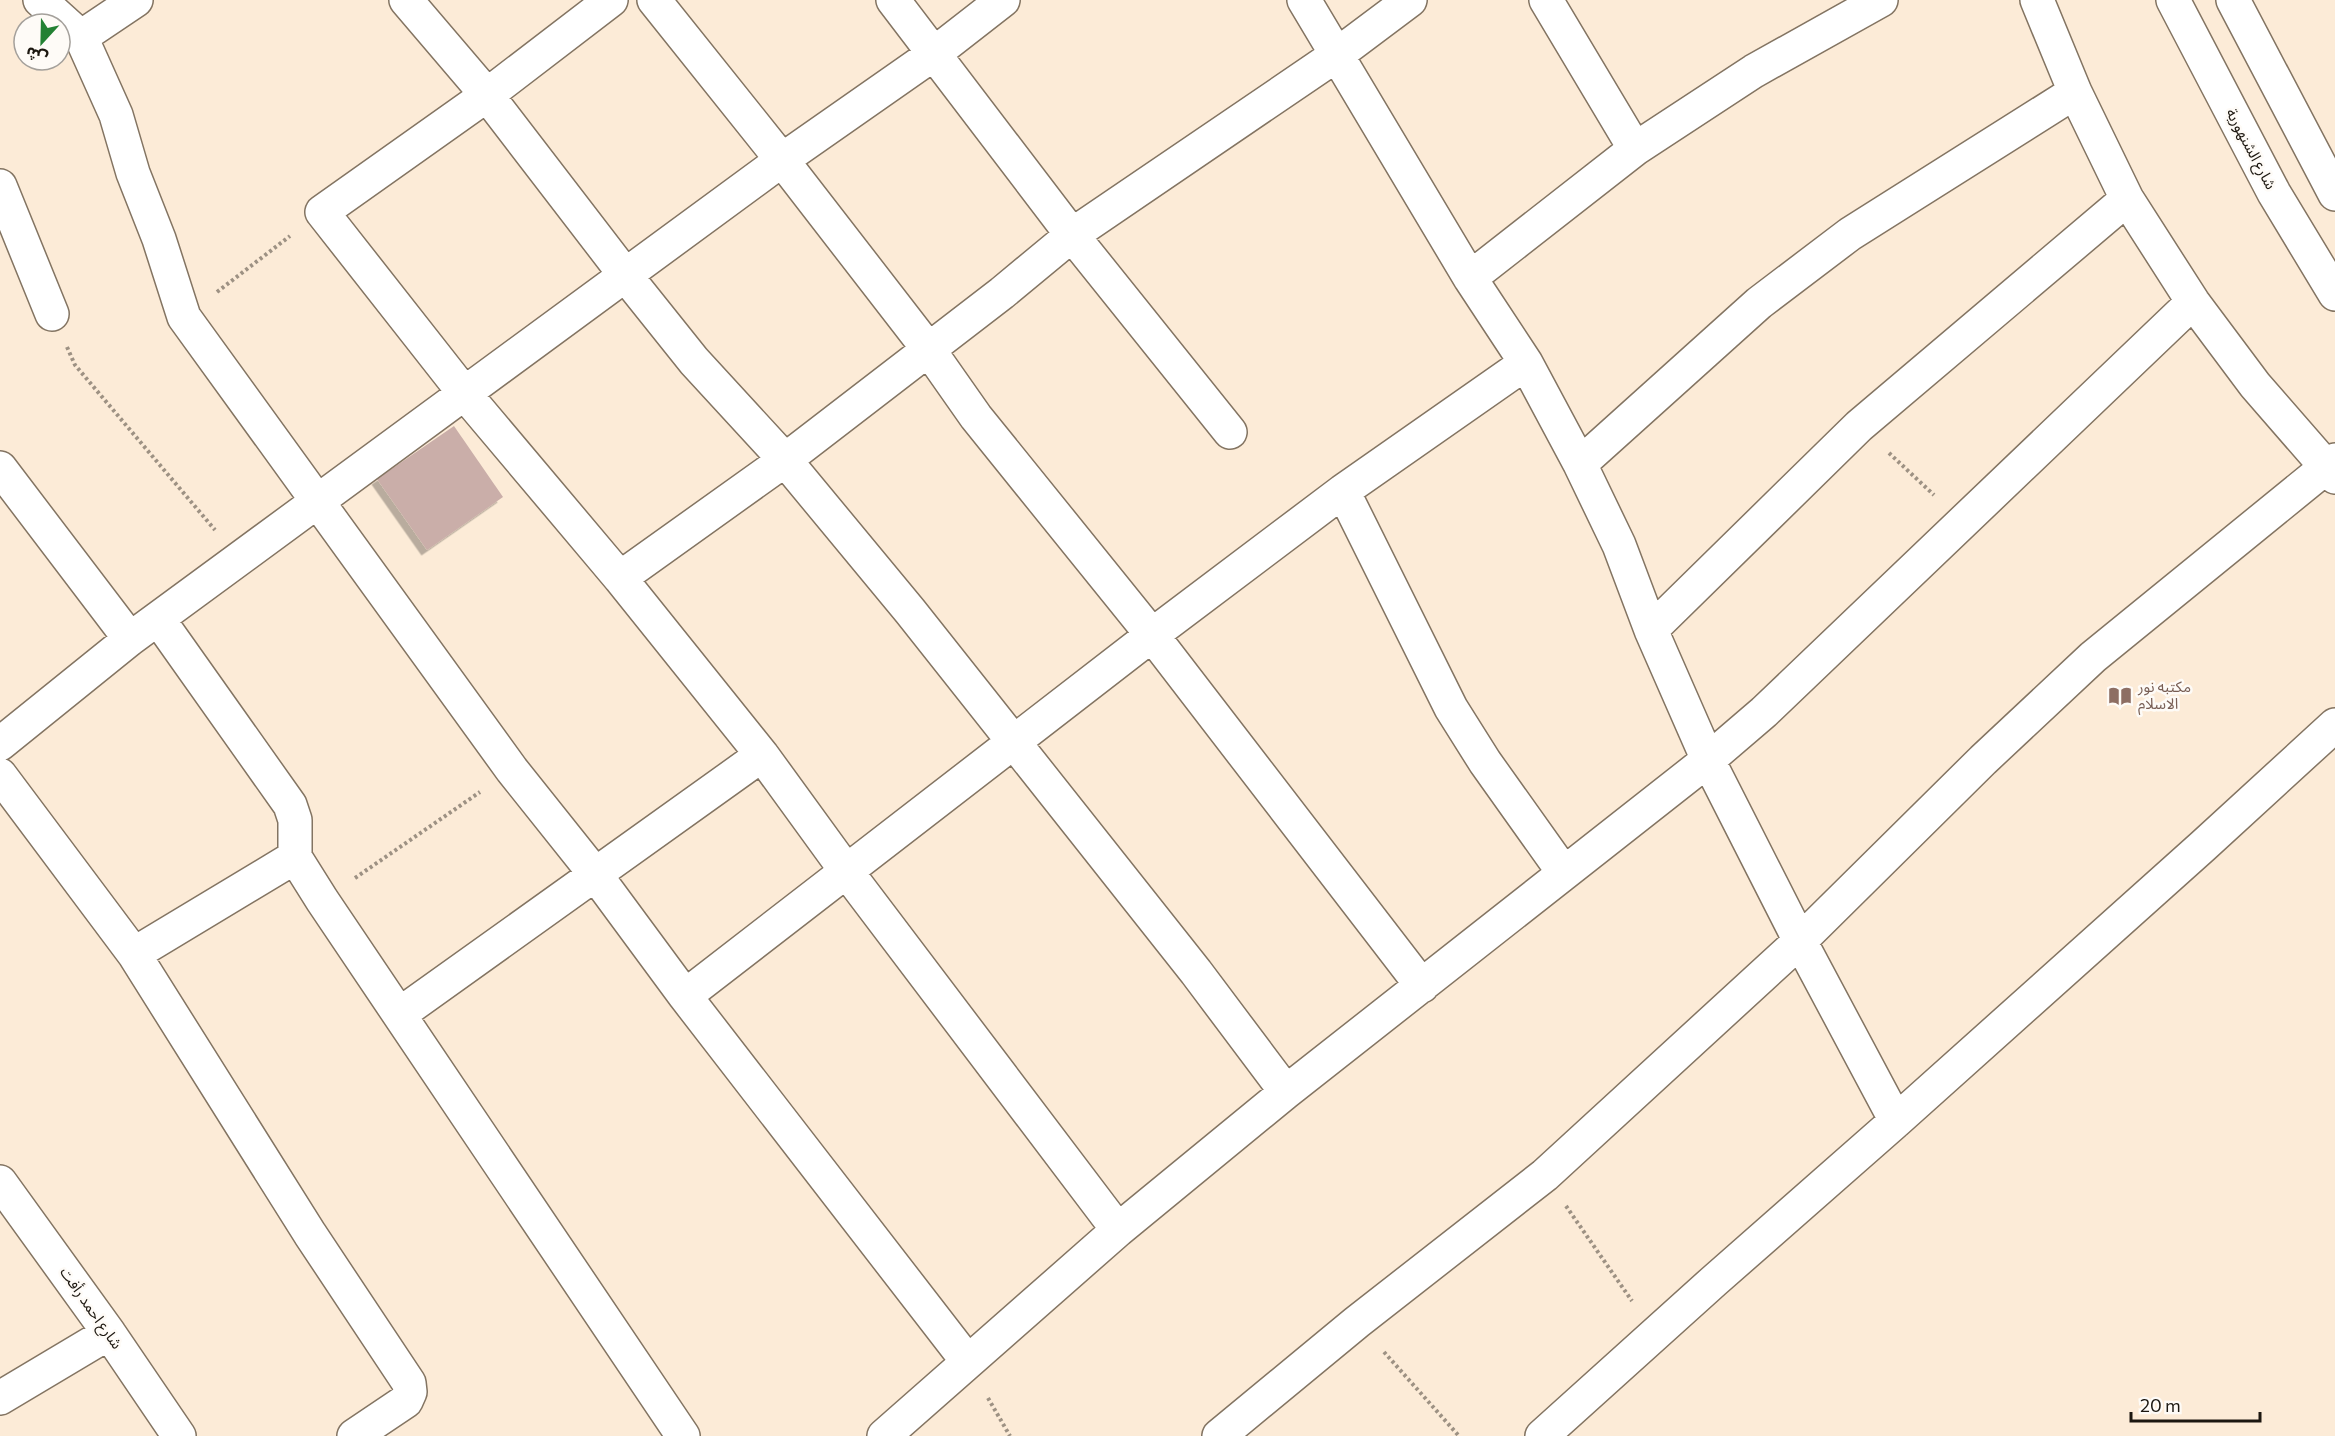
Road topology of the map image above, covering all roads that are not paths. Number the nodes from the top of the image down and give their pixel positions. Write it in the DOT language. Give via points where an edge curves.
graph roads {
  1 [pos="40,0"];
  2 [pos="136,0"];
  3 [pos="406,0"];
  4 [pos="611,0"];
  5 [pos="654,0"];
  6 [pos="893,0"];
  7 [pos="1003,0"];
  8 [pos="1305,0"];
  9 [pos="1410,0"];
  10 [pos="1546,0"];
  11 [pos="1881,0"];
  12 [pos="2037,0"];
  13 [pos="2174,0"];
  14 [pos="2233,0"];
  15 [pos="81,37"];
  16 [pos="935,53"];
  17 [pos="1338,54"];
  18 [pos="2075,92"];
  19 [pos="487,95"];
  20 [pos="1635,149"];
  21 [pos="782,160"];
  22 [pos="0,186"];
  23 [pos="2335,194"];
  24 [pos="2127,199"];
  25 [pos="1072,235"];
  26 [pos="626,276"];
  27 [pos="1470,278"];
  28 [pos="2335,294"];
  29 [pos="2193,302"];
  30 [pos="52,314"];
  31 [pos="929,350"];
  32 [pos="1526,363"];
  33 [pos="465,394"];
  34 [pos="1230,432"];
  35 [pos="785,460"];
  36 [pos="1580,464"];
  37 [pos="0,468"];
  38 [pos="2332,468"];
  39 [pos="1343,491"];
  40 [pos="319,502"];
  41 [pos="620,578"];
  42 [pos="159,620"];
  43 [pos="1651,630"];
  44 [pos="1152,635"];
  45 [pos="130,639"];
  46 [pos="2335,725"];
  47 [pos="1014,743"];
  48 [pos="0,744"];
  49 [pos="762,755"];
  50 [pos="1708,760"];
  51 [pos="0,775"];
  52 [pos="295,856"];
  53 [pos="847,872"];
  54 [pos="1564,873"];
  55 [pos="595,874"];
  56 [pos="1800,941"];
  57 [pos="134,954"];
  58 [pos="1422,986"];
  59 [pos="685,996"];
  60 [pos="400,1014"];
  61 [pos="1286,1092"];
  62 [pos="1896,1120"];
  63 [pos="0,1182"];
  64 [pos="1118,1230"];
  65 [pos="109,1333"];
  66 [pos="968,1362"];
  67 [pos="0,1398"];
  68 [pos="179,1436"];
  69 [pos="354,1436"];
  70 [pos="683,1436"];
  71 [pos="884,1436"];
  72 [pos="1219,1436"];
  73 [pos="1542,1436"];
  1 -- 15 [label="street"];
  2 -- 15 [label="street"];
  3 -- 19 [label="street"];
  4 -- 19 [label="street"];
  5 -- 21 [label="street"];
  6 -- 16 [label="street"];
  7 -- 16 [label="street"];
  8 -- 17 [label="street"];
  9 -- 17 [label="street"];
  10 -- 20 [label="street"];
  11 -- 20 [label="street" via="1754,71"];
  12 -- 18 [label="street"];
  13 -- 28 [label="street, شارع الشنهورية" via="2274,193"];
  14 -- 23 [label="street"];
  15 -- 40 [label="street" via="116,115 184,317"];
  16 -- 21 [label="street"];
  16 -- 25 [label="street"];
  17 -- 25 [label="street"];
  17 -- 27 [label="street"];
  18 -- 24 [label="street"];
  18 -- 36 [label="street" via="1850,234 1759,303"];
  19 -- 26 [label="street"];
  19 -- 33 [label="street" via="322,212"];
  20 -- 27 [label="street"];
  21 -- 26 [label="street"];
  21 -- 31 [label="street"];
  22 -- 30 [label="street"];
  24 -- 29 [label="street"];
  24 -- 43 [label="street" via="1859,426"];
  25 -- 31 [label="street"];
  25 -- 34 [label="street"];
  26 -- 33 [label="street"];
  26 -- 35 [label="street" via="694,361"];
  27 -- 32 [label="street"];
  29 -- 38 [label="street" via="2255,385"];
  29 -- 50 [label="street" via="1764,712"];
  31 -- 35 [label="street"];
  31 -- 44 [label="street" via="976,417"];
  32 -- 36 [label="street"];
  32 -- 39 [label="street"];
  33 -- 40 [label="street"];
  33 -- 41 [label="street"];
  35 -- 41 [label="street"];
  35 -- 47 [label="street"];
  36 -- 43 [label="street" via="1618,545"];
  37 -- 45 [label="street"];
  38 -- 56 [label="street" via="2093,657"];
  39 -- 44 [label="street"];
  39 -- 54 [label="street" via="1451,708"];
  40 -- 42 [label="street"];
  40 -- 55 [label="street" via="512,770"];
  41 -- 49 [label="street"];
  42 -- 45 [label="street"];
  42 -- 52 [label="street" via="290,805 295,820"];
  43 -- 50 [label="street"];
  44 -- 47 [label="street"];
  44 -- 58 [label="street"];
  45 -- 48 [label="street"];
  46 -- 62 [label="street"];
  47 -- 53 [label="street"];
  47 -- 61 [label="street"];
  49 -- 53 [label="street"];
  49 -- 55 [label="street"];
  50 -- 54 [label="street"];
  50 -- 56 [label="street"];
  51 -- 57 [label="street"];
  52 -- 57 [label="street"];
  52 -- 60 [label="street"];
  53 -- 59 [label="street"];
  53 -- 64 [label="street"];
  54 -- 58 [label="street"];
  55 -- 59 [label="street"];
  55 -- 60 [label="street"];
  56 -- 62 [label="street"];
  56 -- 72 [label="street" via="1545,1175"];
  57 -- 69 [label="street" via="409,1383 406,1401"];
  58 -- 61 [label="street"];
  59 -- 66 [label="street"];
  60 -- 70 [label="street"];
  61 -- 64 [label="street"];
  62 -- 73 [label="street"];
  63 -- 65 [label="street, شارع احمد رأفت"];
  64 -- 66 [label="street"];
  65 -- 67 [label="street"];
  65 -- 68 [label="street, شارع احمد رأفت"];
  66 -- 71 [label="street"];
}
